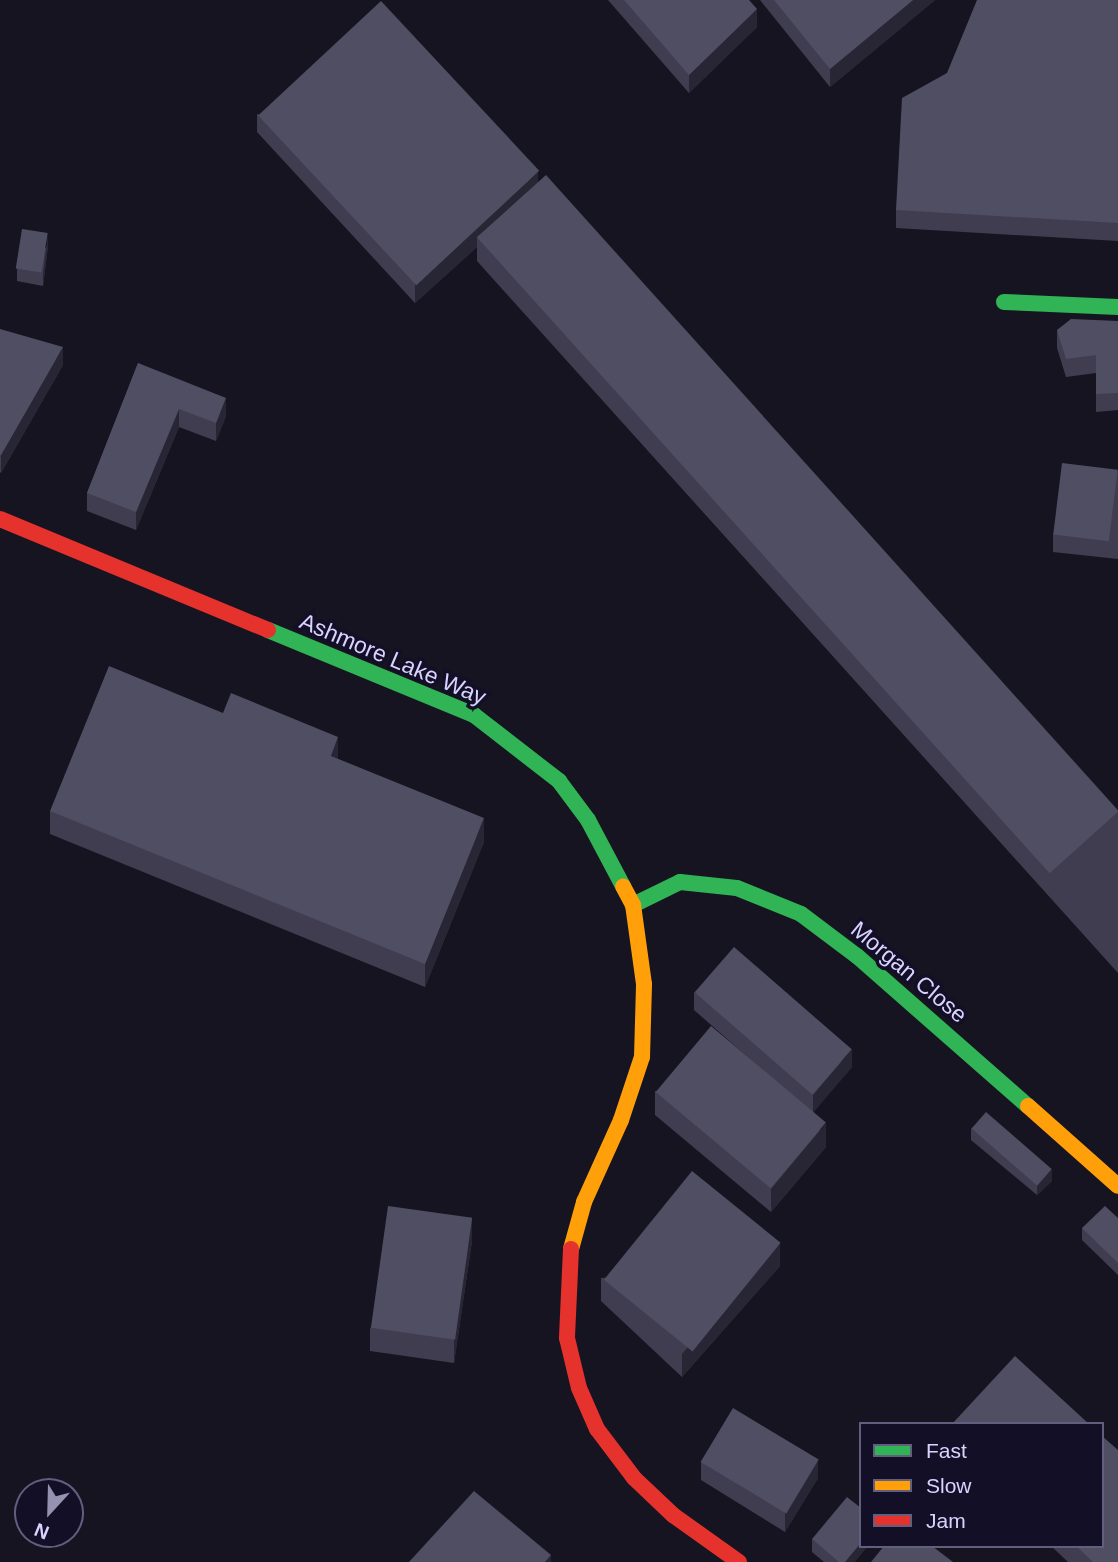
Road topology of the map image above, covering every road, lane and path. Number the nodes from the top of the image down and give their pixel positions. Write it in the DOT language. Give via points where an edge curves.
graph roads {
  1 [pos="1004,302"];
  2 [pos="1118,307"];
  3 [pos="0,519"];
  4 [pos="633,905"];
  5 [pos="1118,1186"];
  6 [pos="739,1562"];
  1 -- 2 [label="street"];
  3 -- 4 [label="street, Ashmore Lake Way" via="474,715 559,781 588,820"];
  4 -- 5 [label="street, Morgan Close" via="680,882 737,888 801,914 867,965"];
  4 -- 6 [label="street, Ashmore Lake Way" via="644,984 642,1057 621,1120 584,1202 569,1258 567,1338 579,1388 597,1429 634,1478 673,1515"];
}
